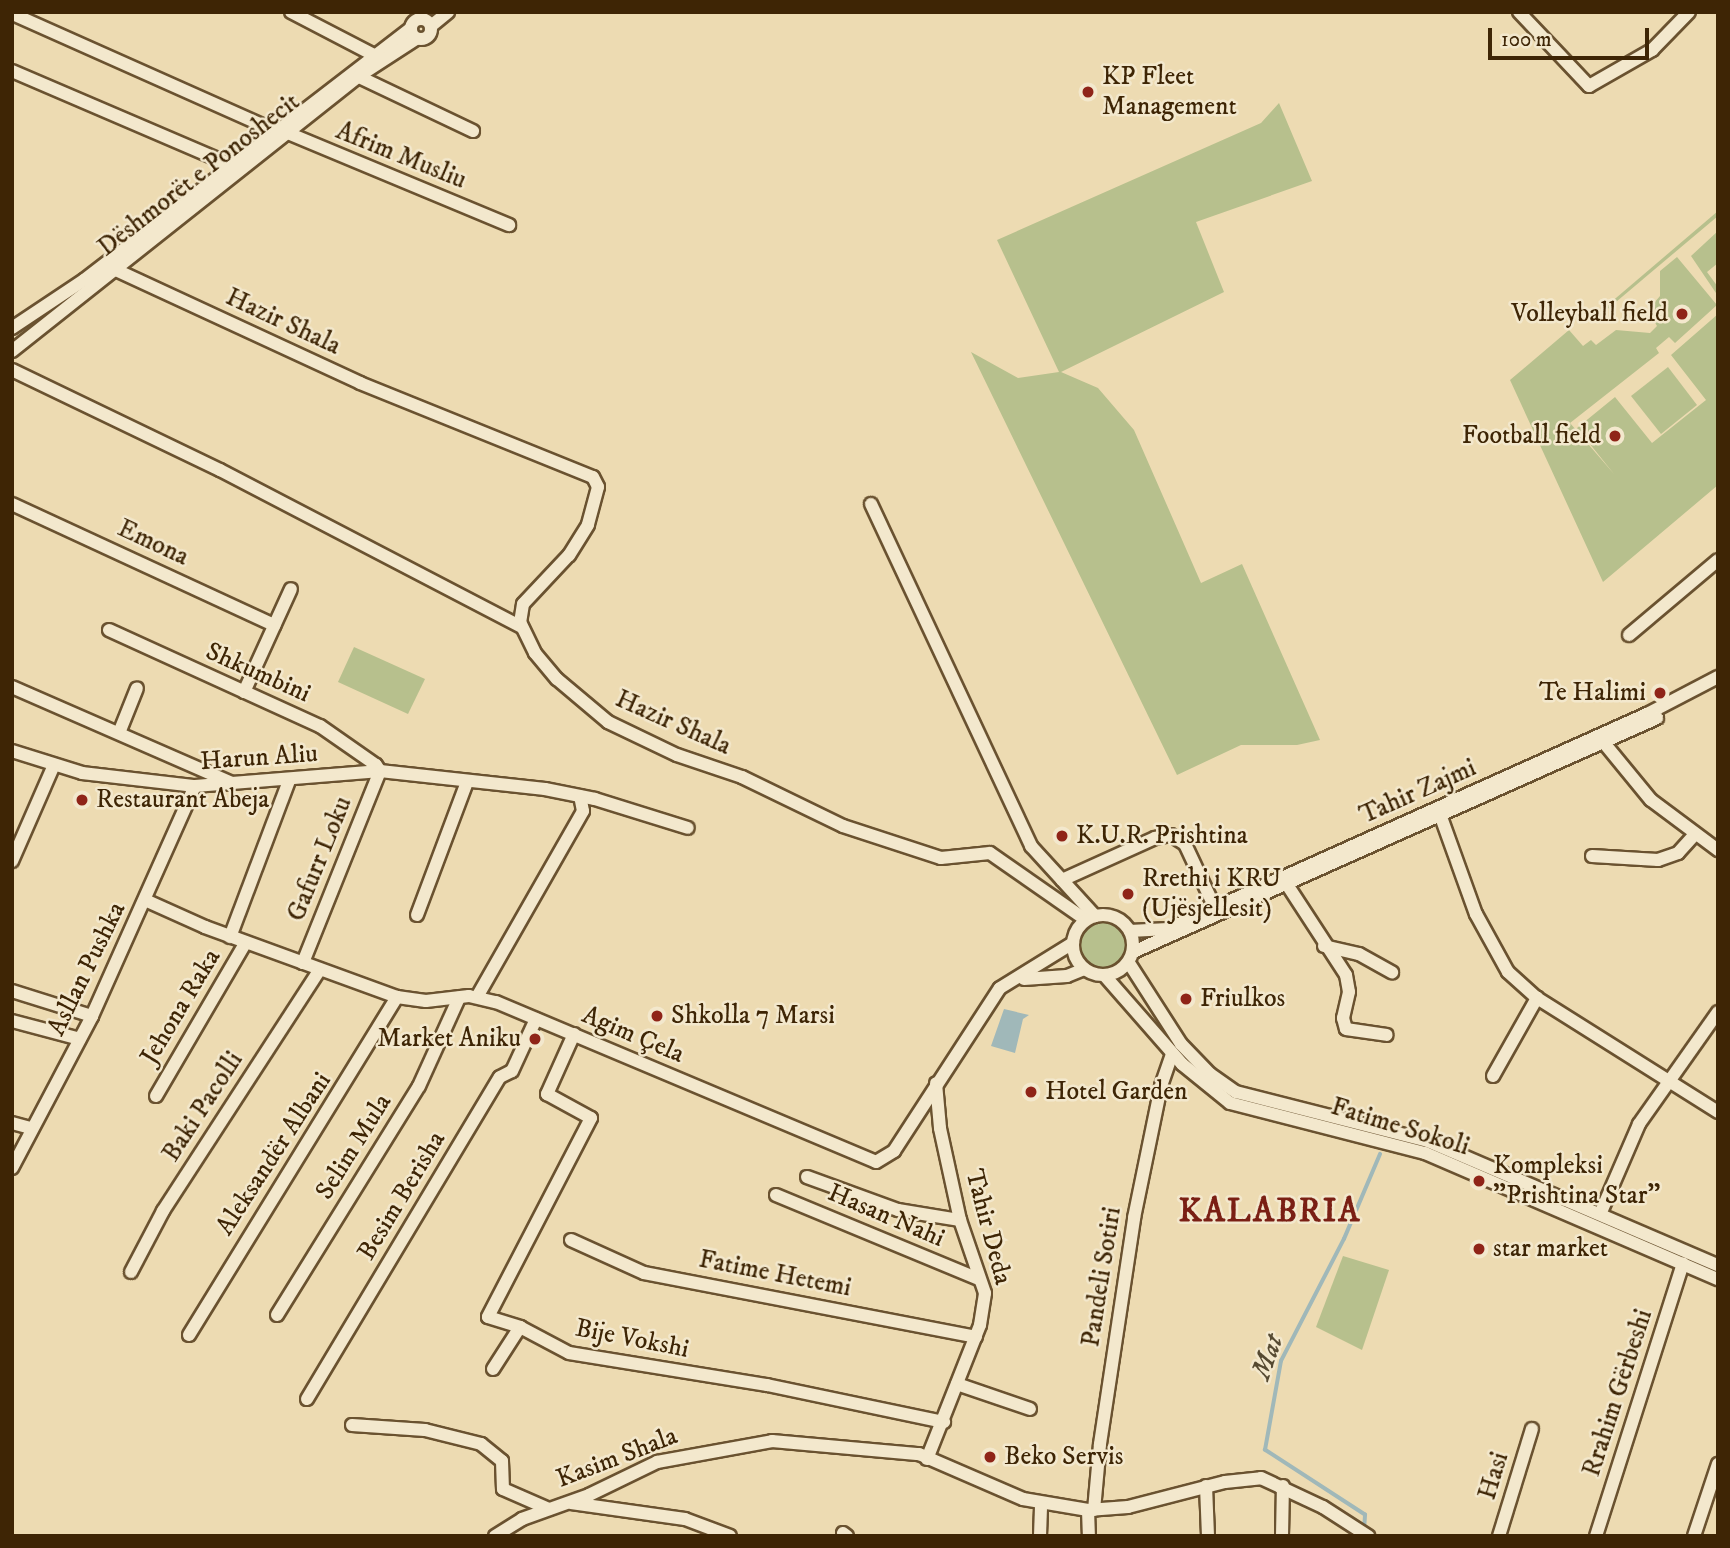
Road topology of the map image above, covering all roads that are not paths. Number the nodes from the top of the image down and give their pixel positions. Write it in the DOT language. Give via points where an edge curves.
graph roads {
  1 [pos="291,12"];
  2 [pos="448,12"];
  3 [pos="1519,12"];
  4 [pos="1689,12"];
  5 [pos="15,16"];
  6 [pos="428,19"];
  7 [pos="413,34"];
  8 [pos="374,55"];
  9 [pos="12,71"];
  10 [pos="355,74"];
  11 [pos="318,104"];
  12 [pos="275,129"];
  13 [pos="473,131"];
  14 [pos="289,134"];
  15 [pos="236,167"];
  16 [pos="509,225"];
  17 [pos="116,270"];
  18 [pos="71,295"];
  19 [pos="12,328"];
  20 [pos="12,351"];
  21 [pos="12,370"];
  22 [pos="12,504"];
  23 [pos="871,504"];
  24 [pos="1718,560"];
  25 [pos="291,589"];
  26 [pos="274,625"];
  27 [pos="522,627"];
  28 [pos="109,630"];
  29 [pos="1629,635"];
  30 [pos="1718,677"];
  31 [pos="1718,686"];
  32 [pos="12,687"];
  33 [pos="137,688"];
  34 [pos="244,692"];
  35 [pos="119,733"];
  36 [pos="1601,740"];
  37 [pos="12,751"];
  38 [pos="54,765"];
  39 [pos="380,771"];
  40 [pos="289,782"];
  41 [pos="467,782"];
  42 [pos="236,785"];
  43 [pos="195,786"];
  44 [pos="580,796"];
  45 [pos="1441,817"];
  46 [pos="688,828"];
  47 [pos="1694,835"];
  48 [pos="1718,850"];
  49 [pos="1592,856"];
  50 [pos="12,861"];
  51 [pos="1062,880"];
  52 [pos="1288,886"];
  53 [pos="145,900"];
  54 [pos="1215,908"];
  55 [pos="417,915"];
  56 [pos="1091,918"];
  57 [pos="1130,931"];
  58 [pos="230,937"];
  59 [pos="246,942"];
  60 [pos="1073,943"];
  61 [pos="1324,946"];
  62 [pos="1131,957"];
  63 [pos="303,963"];
  64 [pos="320,969"];
  65 [pos="1084,969"];
  66 [pos="1392,972"];
  67 [pos="1105,976"];
  68 [pos="1017,979"];
  69 [pos="12,991"];
  70 [pos="397,997"];
  71 [pos="477,997"];
  72 [pos="459,998"];
  73 [pos="1537,998"];
  74 [pos="1718,1012"];
  75 [pos="92,1016"];
  76 [pos="536,1019"];
  77 [pos="12,1021"];
  78 [pos="574,1034"];
  79 [pos="1387,1035"];
  80 [pos="80,1039"];
  81 [pos="1172,1054"];
  82 [pos="1493,1076"];
  83 [pos="936,1082"];
  84 [pos="1666,1083"];
  85 [pos="156,1096"];
  86 [pos="1718,1112"];
  87 [pos="12,1123"];
  88 [pos="31,1128"];
  89 [pos="12,1168"];
  90 [pos="807,1177"];
  91 [pos="776,1195"];
  92 [pos="1601,1212"];
  93 [pos="961,1220"];
  94 [pos="570,1240"];
  95 [pos="1684,1264"];
  96 [pos="1718,1265"];
  97 [pos="131,1272"];
  98 [pos="979,1279"];
  99 [pos="1718,1279"];
  100 [pos="277,1315"];
  101 [pos="520,1327"];
  102 [pos="189,1335"];
  103 [pos="975,1337"];
  104 [pos="494,1369"];
  105 [pos="957,1384"];
  106 [pos="307,1399"];
  107 [pos="1030,1409"];
  108 [pos="944,1422"];
  109 [pos="352,1425"];
  110 [pos="1532,1429"];
  111 [pos="928,1459"];
  112 [pos="1718,1464"];
  113 [pos="1206,1486"];
  114 [pos="1283,1486"];
  115 [pos="571,1503"];
  116 [pos="1041,1504"];
  117 [pos="549,1508"];
  118 [pos="1091,1510"];
  119 [pos="1365,1534"];
  120 [pos="495,1536"];
  121 [pos="730,1536"];
  122 [pos="1040,1536"];
  123 [pos="1089,1536"];
  124 [pos="1208,1536"];
  125 [pos="1282,1536"];
  126 [pos="1499,1536"];
  127 [pos="1596,1536"];
  128 [pos="1694,1536"];
  1 -- 8 [label="street"];
  2 -- 6 [label="street, Dëshmorët e Ponoshecit"];
  3 -- 4 [label="street" via="1588,86 1652,50"];
  5 -- 12 [label="street, Afrim Musliu"];
  6 -- 7 [label="street, Dëshmorët e Ponoshecit"];
  6 -- 7 [label="street, Dëshmorët e Ponoshecit" via="428,37"];
  7 -- 8 [label="street, Dëshmorët e Ponoshecit"];
  7 -- 10 [label="street, Dëshmorët e Ponoshecit"];
  8 -- 10 [label="street, Dëshmorët e Ponoshecit"];
  9 -- 15 [label="street"];
  10 -- 11 [label="street, Dëshmorët e Ponoshecit"];
  10 -- 13 [label="street"];
  11 -- 12 [label="street, Dëshmorët e Ponoshecit"];
  11 -- 14 [label="street, Dëshmorët e Ponoshecit"];
  12 -- 14 [label="street, Afrim Musliu"];
  12 -- 15 [label="street, Dëshmorët e Ponoshecit"];
  14 -- 15 [label="street, Dëshmorët e Ponoshecit"];
  14 -- 16 [label="street, Afrim Musliu"];
  15 -- 17 [label="street, Dëshmorët e Ponoshecit"];
  15 -- 18 [label="street, Dëshmorët e Ponoshecit"];
  17 -- 18 [label="street, Dëshmorët e Ponoshecit"];
  17 -- 27 [label="street, Hazir Shala" via="360,383 593,477 598,487 588,525 569,555 523,604"];
  18 -- 19 [label="street, Dëshmorët e Ponoshecit"];
  18 -- 20 [label="street, Dëshmorët e Ponoshecit"];
  21 -- 27 [label="street" via="220,470"];
  22 -- 26 [label="street, Emona"];
  23 -- 51 [label="street" via="1031,846"];
  24 -- 29 [label="street"];
  25 -- 26 [label="street"];
  26 -- 34 [label="street"];
  27 -- 56 [label="street, Hazir Shala" via="535,653 557,679 583,704 626,732 742,777 843,826 941,858 990,853"];
  28 -- 34 [label="street, Shkumbini"];
  30 -- 36 [label="street, Tahir Zajmi"];
  31 -- 36 [label="street, Tahir Zajmi"];
  32 -- 35 [label="street"];
  33 -- 35 [label="street"];
  34 -- 39 [label="street, Shkumbini" via="320,726 365,753"];
  35 -- 42 [label="street"];
  36 -- 45 [label="street, Tahir Zajmi"];
  36 -- 47 [label="street" via="1631,780"];
  36 -- 54 [label="street, Tahir Zajmi"];
  37 -- 38 [label="street, Harun Aliu"];
  38 -- 43 [label="street, Harun Aliu" via="109,777"];
  38 -- 50 [label="street"];
  39 -- 40 [label="street, Harun Aliu"];
  39 -- 41 [label="street, Harun Aliu"];
  39 -- 63 [label="street, Gafurr Loku"];
  40 -- 42 [label="street, Harun Aliu"];
  40 -- 58 [label="street"];
  41 -- 44 [label="street, Harun Aliu"];
  41 -- 55 [label="street"];
  42 -- 43 [label="street, Harun Aliu"];
  43 -- 53 [label="street, Asllan Pushka"];
  44 -- 46 [label="street, Harun Aliu"];
  44 -- 71 [label="street" via="583,811"];
  45 -- 52 [label="street, Tahir Zajmi"];
  45 -- 73 [label="street" via="1476,914 1498,958"];
  47 -- 48 [label="street"];
  47 -- 49 [label="street" via="1678,853 1658,860"];
  51 -- 54 [label="street" via="1171,835 1185,844"];
  51 -- 56 [label="street"];
  52 -- 61 [label="street"];
  52 -- 62 [label="street, Tahir Zajmi"];
  53 -- 58 [label="street, Agim Çela"];
  53 -- 75 [label="street, Asllan Pushka"];
  54 -- 57 [label="street, Tahir Zajmi" via="1168,929"];
  56 -- 57 [label="street" via="1114,917"];
  56 -- 60 [label="street"];
  57 -- 62 [label="street"];
  58 -- 59 [label="street, Agim Çela"];
  59 -- 63 [label="street, Agim Çela"];
  59 -- 85 [label="street, Jehona Raka"];
  60 -- 65 [label="street"];
  60 -- 68 [label="street, Agim Çela"];
  61 -- 66 [label="street" via="1360,954"];
  61 -- 79 [label="street" via="1348,984 1346,1030"];
  62 -- 67 [label="street"];
  62 -- 92 [label="street, Fatime Sokoli" via="1181,1044 1237,1092 1409,1134"];
  63 -- 64 [label="street, Agim Çela"];
  64 -- 70 [label="street, Agim Çela"];
  64 -- 97 [label="street, Baki Pacolli" via="163,1211"];
  65 -- 67 [label="street"];
  65 -- 68 [label="street" via="1068,975"];
  67 -- 81 [label="street, Fatime Sokoli"];
  68 -- 83 [label="street, Agim Çela" via="998,990"];
  69 -- 75 [label="street"];
  70 -- 72 [label="street, Agim Çela" via="426,1001"];
  70 -- 102 [label="street, Aleksandër Albani"];
  71 -- 72 [label="street, Agim Çela"];
  71 -- 76 [label="street, Agim Çela"];
  72 -- 100 [label="street, Selim Mula" via="419,1086"];
  73 -- 82 [label="street"];
  73 -- 84 [label="street"];
  74 -- 84 [label="street"];
  75 -- 80 [label="street, Asllan Pushka"];
  76 -- 78 [label="street, Agim Çela"];
  76 -- 106 [label="street, Besim Berisha" via="512,1071 500,1077"];
  77 -- 80 [label="street"];
  78 -- 83 [label="street, Agim Çela" via="876,1162 894,1151"];
  78 -- 101 [label="street, Bije Vokshi" via="547,1094 591,1118 488,1317"];
  80 -- 88 [label="street, Asllan Pushka"];
  81 -- 95 [label="street, Fatime Sokoli" via="1210,1090 1242,1108 1424,1153"];
  81 -- 118 [label="street, Pandeli Sotiri" via="1138,1197"];
  83 -- 93 [label="street, Tahir Deda" via="940,1128"];
  84 -- 86 [label="street"];
  84 -- 92 [label="street" via="1639,1124"];
  87 -- 88 [label="street"];
  88 -- 89 [label="street, Asllan Pushka"];
  90 -- 93 [label="street" via="919,1216"];
  91 -- 98 [label="street, Hasan Nahi"];
  92 -- 96 [label="street, Fatime Sokoli"];
  93 -- 98 [label="street, Tahir Deda"];
  94 -- 103 [label="street, Fatime Hetemi" via="644,1273"];
  95 -- 99 [label="street, Fatime Sokoli"];
  95 -- 127 [label="street, Rrahim Gërbeshi"];
  98 -- 103 [label="street, Tahir Deda" via="985,1293"];
  101 -- 104 [label="street"];
  101 -- 108 [label="street, Bije Vokshi" via="569,1353 766,1385"];
  103 -- 105 [label="street, Tahir Deda"];
  105 -- 107 [label="street"];
  105 -- 108 [label="street, Tahir Deda"];
  108 -- 111 [label="street, Tahir Deda"];
  109 -- 117 [label="street" via="425,1430 481,1444 502,1461 503,1489"];
  110 -- 126 [label="street, Hasi"];
  111 -- 115 [label="street, Kasim Shala" via="906,1452 748,1442 657,1462"];
  111 -- 116 [label="street, Kasim Shala"];
  112 -- 128 [label="street"];
  113 -- 114 [label="street, Kasim Shala" via="1253,1478"];
  113 -- 118 [label="street, Kasim Shala" via="1146,1503"];
  113 -- 124 [label="street"];
  114 -- 119 [label="street, Kasim Shala"];
  114 -- 125 [label="street"];
  115 -- 117 [label="street, Kasim Shala"];
  115 -- 121 [label="street" via="685,1519"];
  116 -- 118 [label="street, Kasim Shala"];
  116 -- 122 [label="street"];
  117 -- 120 [label="street, Kasim Shala"];
  118 -- 123 [label="street, Pandeli Sotiri"];
}
